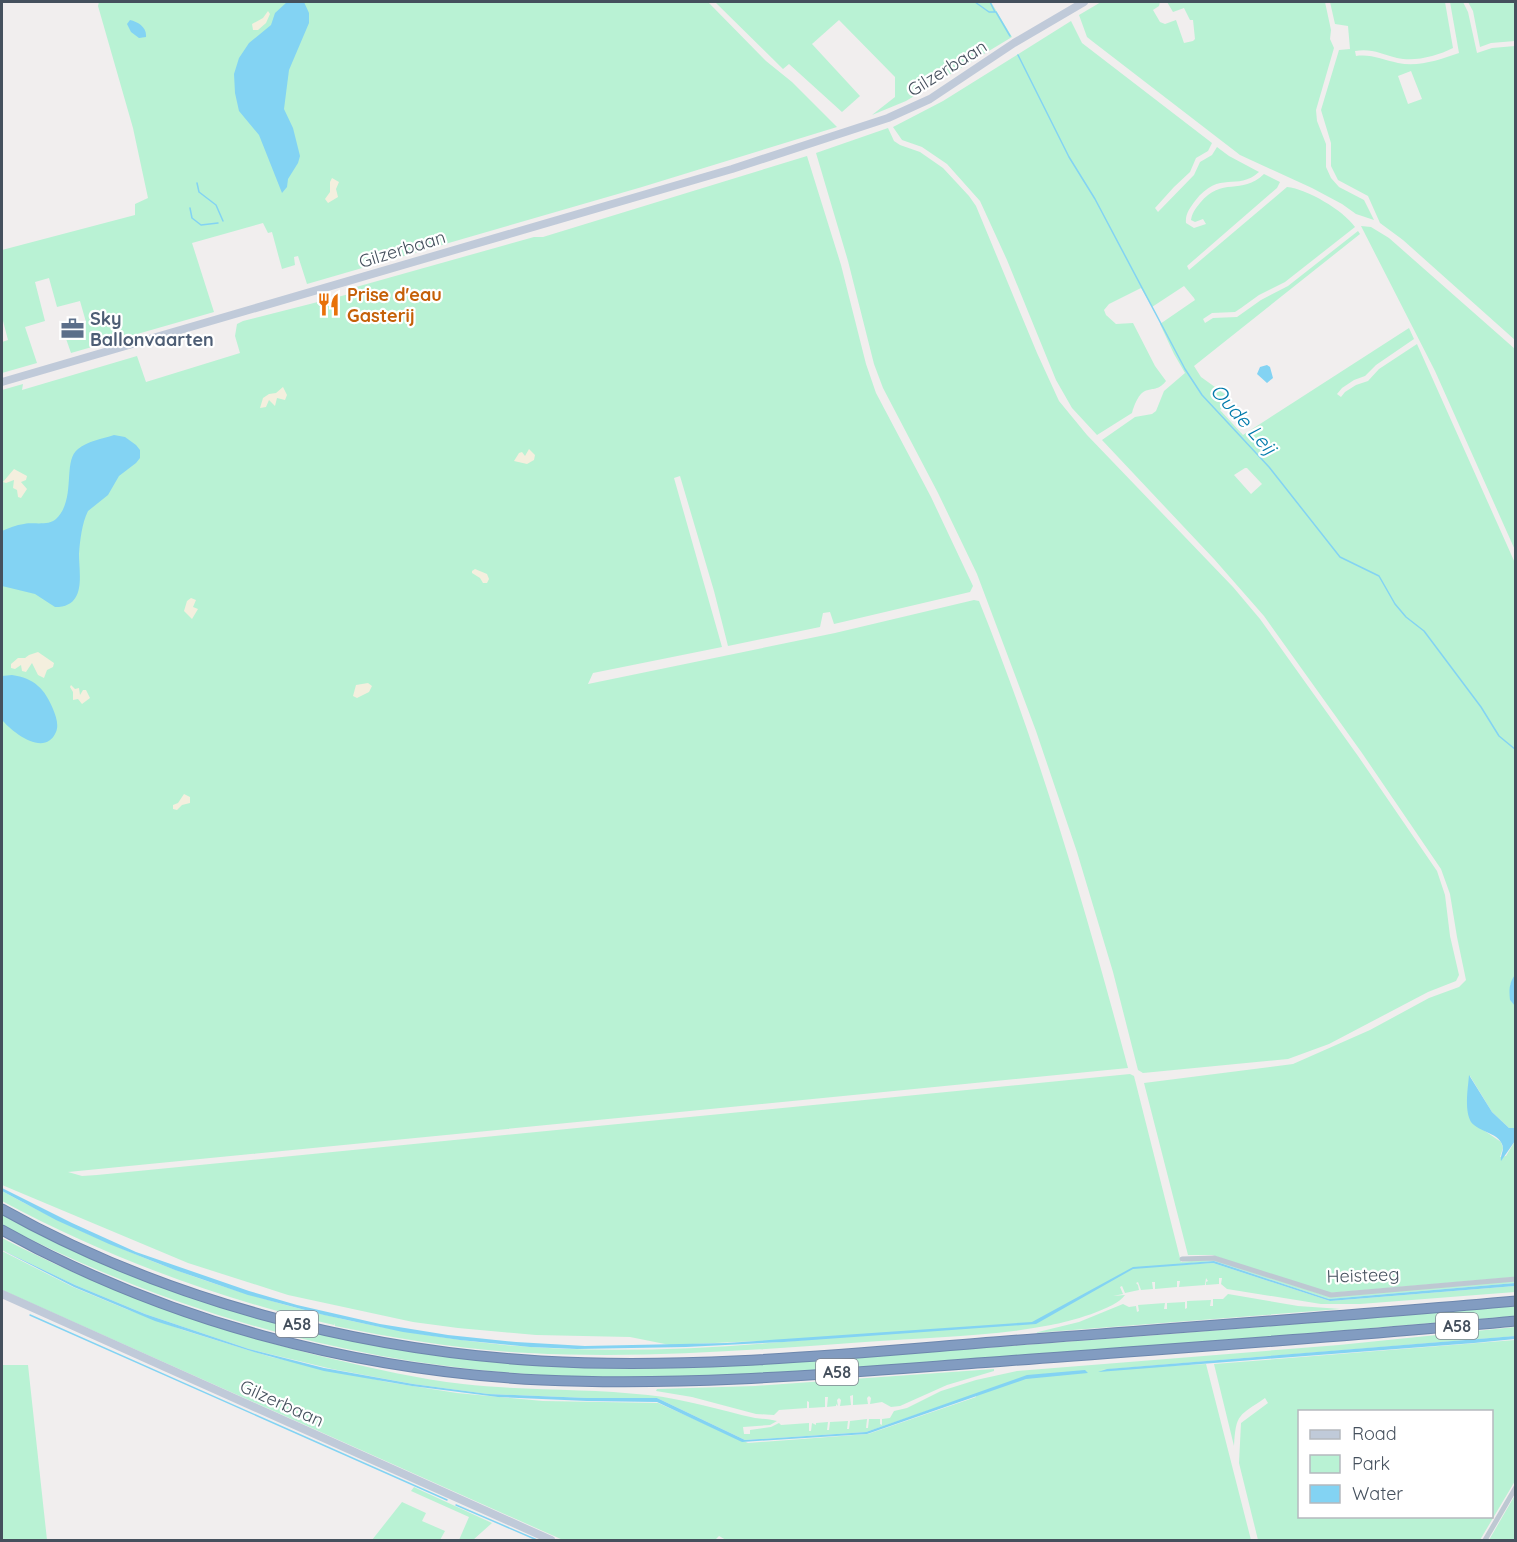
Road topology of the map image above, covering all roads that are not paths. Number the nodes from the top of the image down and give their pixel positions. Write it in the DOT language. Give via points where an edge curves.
graph roads {
  1 [pos="1084,2"];
  2 [pos="1069,5"];
  3 [pos="2,382"];
  4 [pos="2,1209"];
  5 [pos="2,1230"];
  6 [pos="1182,1259"];
  7 [pos="1515,1280"];
  8 [pos="2,1294"];
  9 [pos="1515,1301"];
  10 [pos="1515,1321"];
  11 [pos="1515,1487"];
  12 [pos="551,1540"];
  13 [pos="1485,1540"];
  1 -- 2 [label="street, Gilzerbaan"];
  2 -- 3 [label="street, Gilzerbaan" via="930,99 888,121 841,131 812,146"];
  4 -- 9 [label="highway, A58" via="102,1258 241,1308 416,1348 544,1361 722,1361"];
  5 -- 10 [label="highway, A58" via="95,1276 235,1328 372,1360 541,1380 768,1377"];
  6 -- 7 [label="street, Heisteeg" via="1214,1258 1331,1295"];
  8 -- 12 [label="street, Gilzerbaan"];
  11 -- 13 [label="street"];
}
